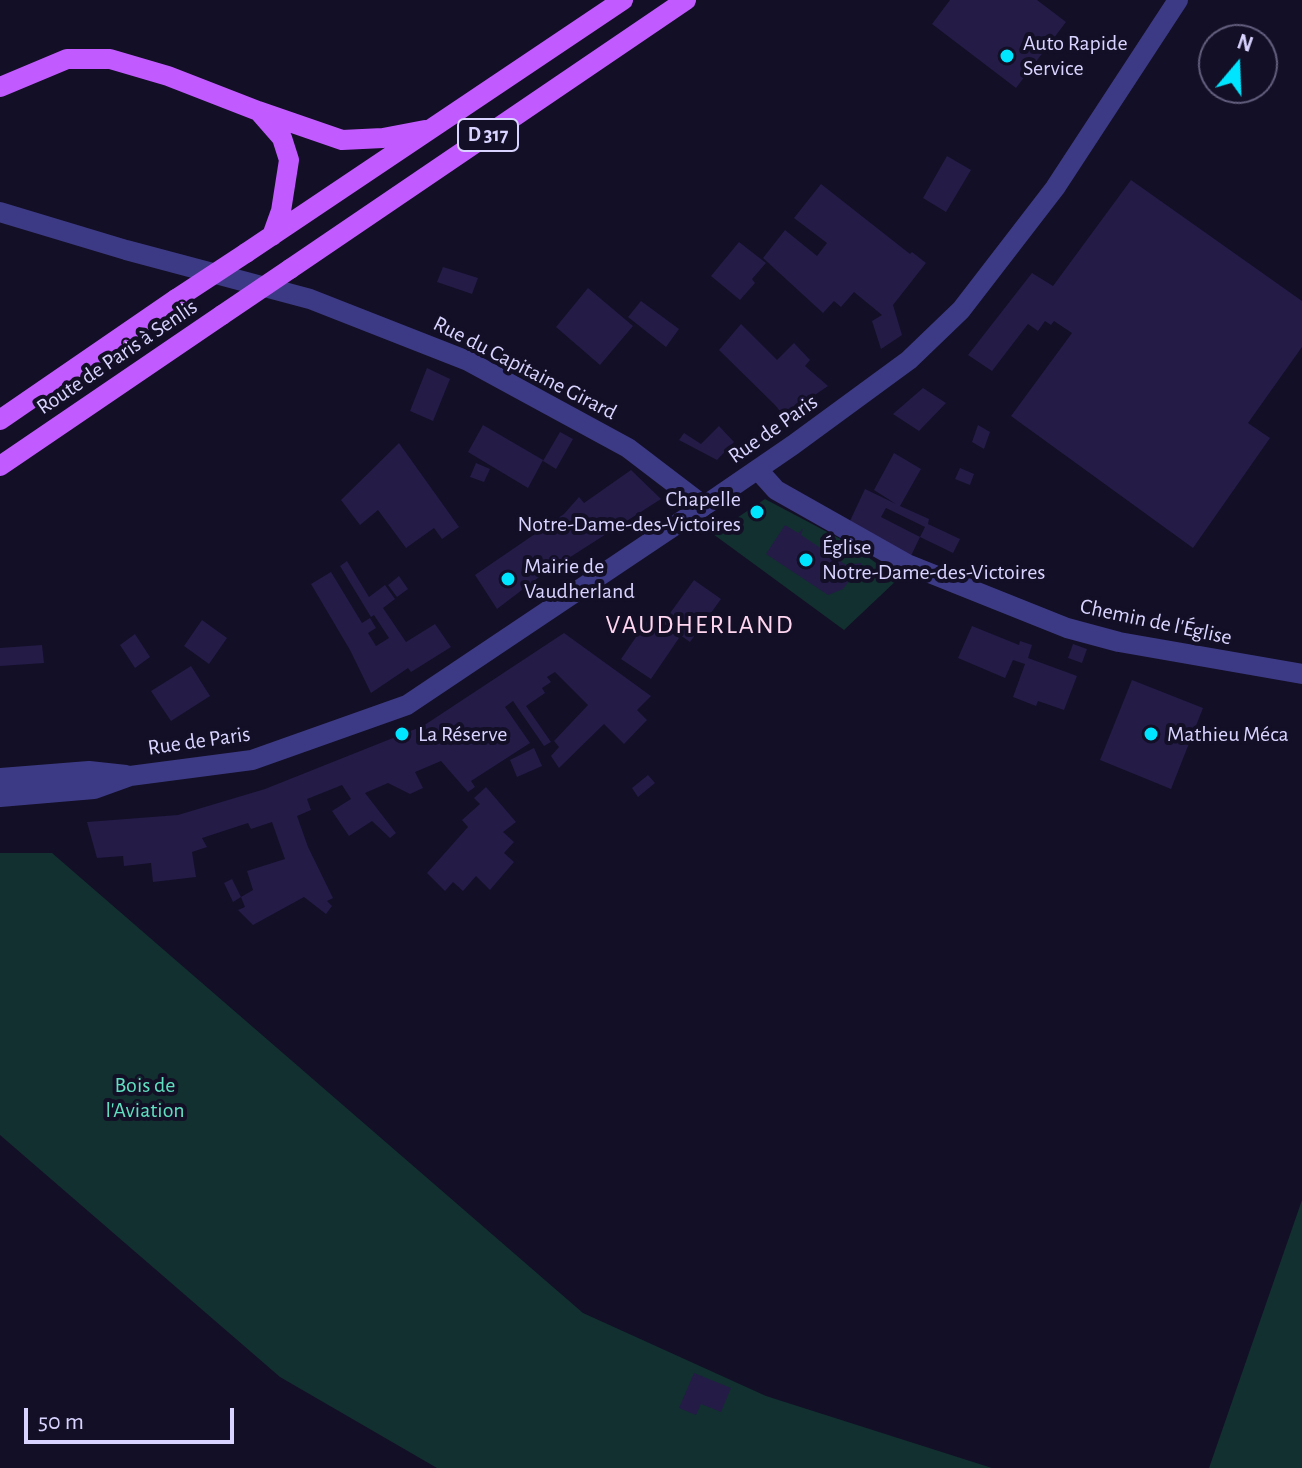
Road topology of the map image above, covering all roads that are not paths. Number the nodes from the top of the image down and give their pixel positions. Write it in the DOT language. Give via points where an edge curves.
graph roads {
  1 [pos="623,0"];
  2 [pos="686,0"];
  3 [pos="1178,0"];
  4 [pos="0,87"];
  5 [pos="258,111"];
  6 [pos="433,128"];
  7 [pos="0,212"];
  8 [pos="272,236"];
  9 [pos="0,420"];
  10 [pos="0,466"];
  11 [pos="758,470"];
  12 [pos="704,506"];
  13 [pos="1302,674"];
  14 [pos="130,776"];
  15 [pos="0,778"];
  16 [pos="0,797"];
  1 -- 6 [label="main road, D 317"];
  2 -- 10 [label="main road, Route de Paris à Senlis / D 317, bridge"];
  3 -- 11 [label="street, Rue de Paris" via="1055,188 961,310 909,360"];
  4 -- 5 [label="main road" via="67,59 110,59"];
  5 -- 6 [label="main road" via="342,140"];
  5 -- 8 [label="main road" via="282,138 289,160"];
  6 -- 8 [label="main road, D 317"];
  7 -- 12 [label="street, Rue du Capitaine Girard" via="310,299 468,361 628,448"];
  8 -- 9 [label="main road, Route de Paris à Senlis / D 317, bridge"];
  11 -- 12 [label="street, Rue de Paris"];
  11 -- 13 [label="street, Chemin de l'Église" via="776,490 907,564 1053,622 1119,642"];
  12 -- 14 [label="street, Rue de Paris" via="407,705 252,760"];
  14 -- 15 [label="street, Rue de Paris" via="89,771"];
  14 -- 16 [label="street, Rue de Paris" via="94,789"];
}
